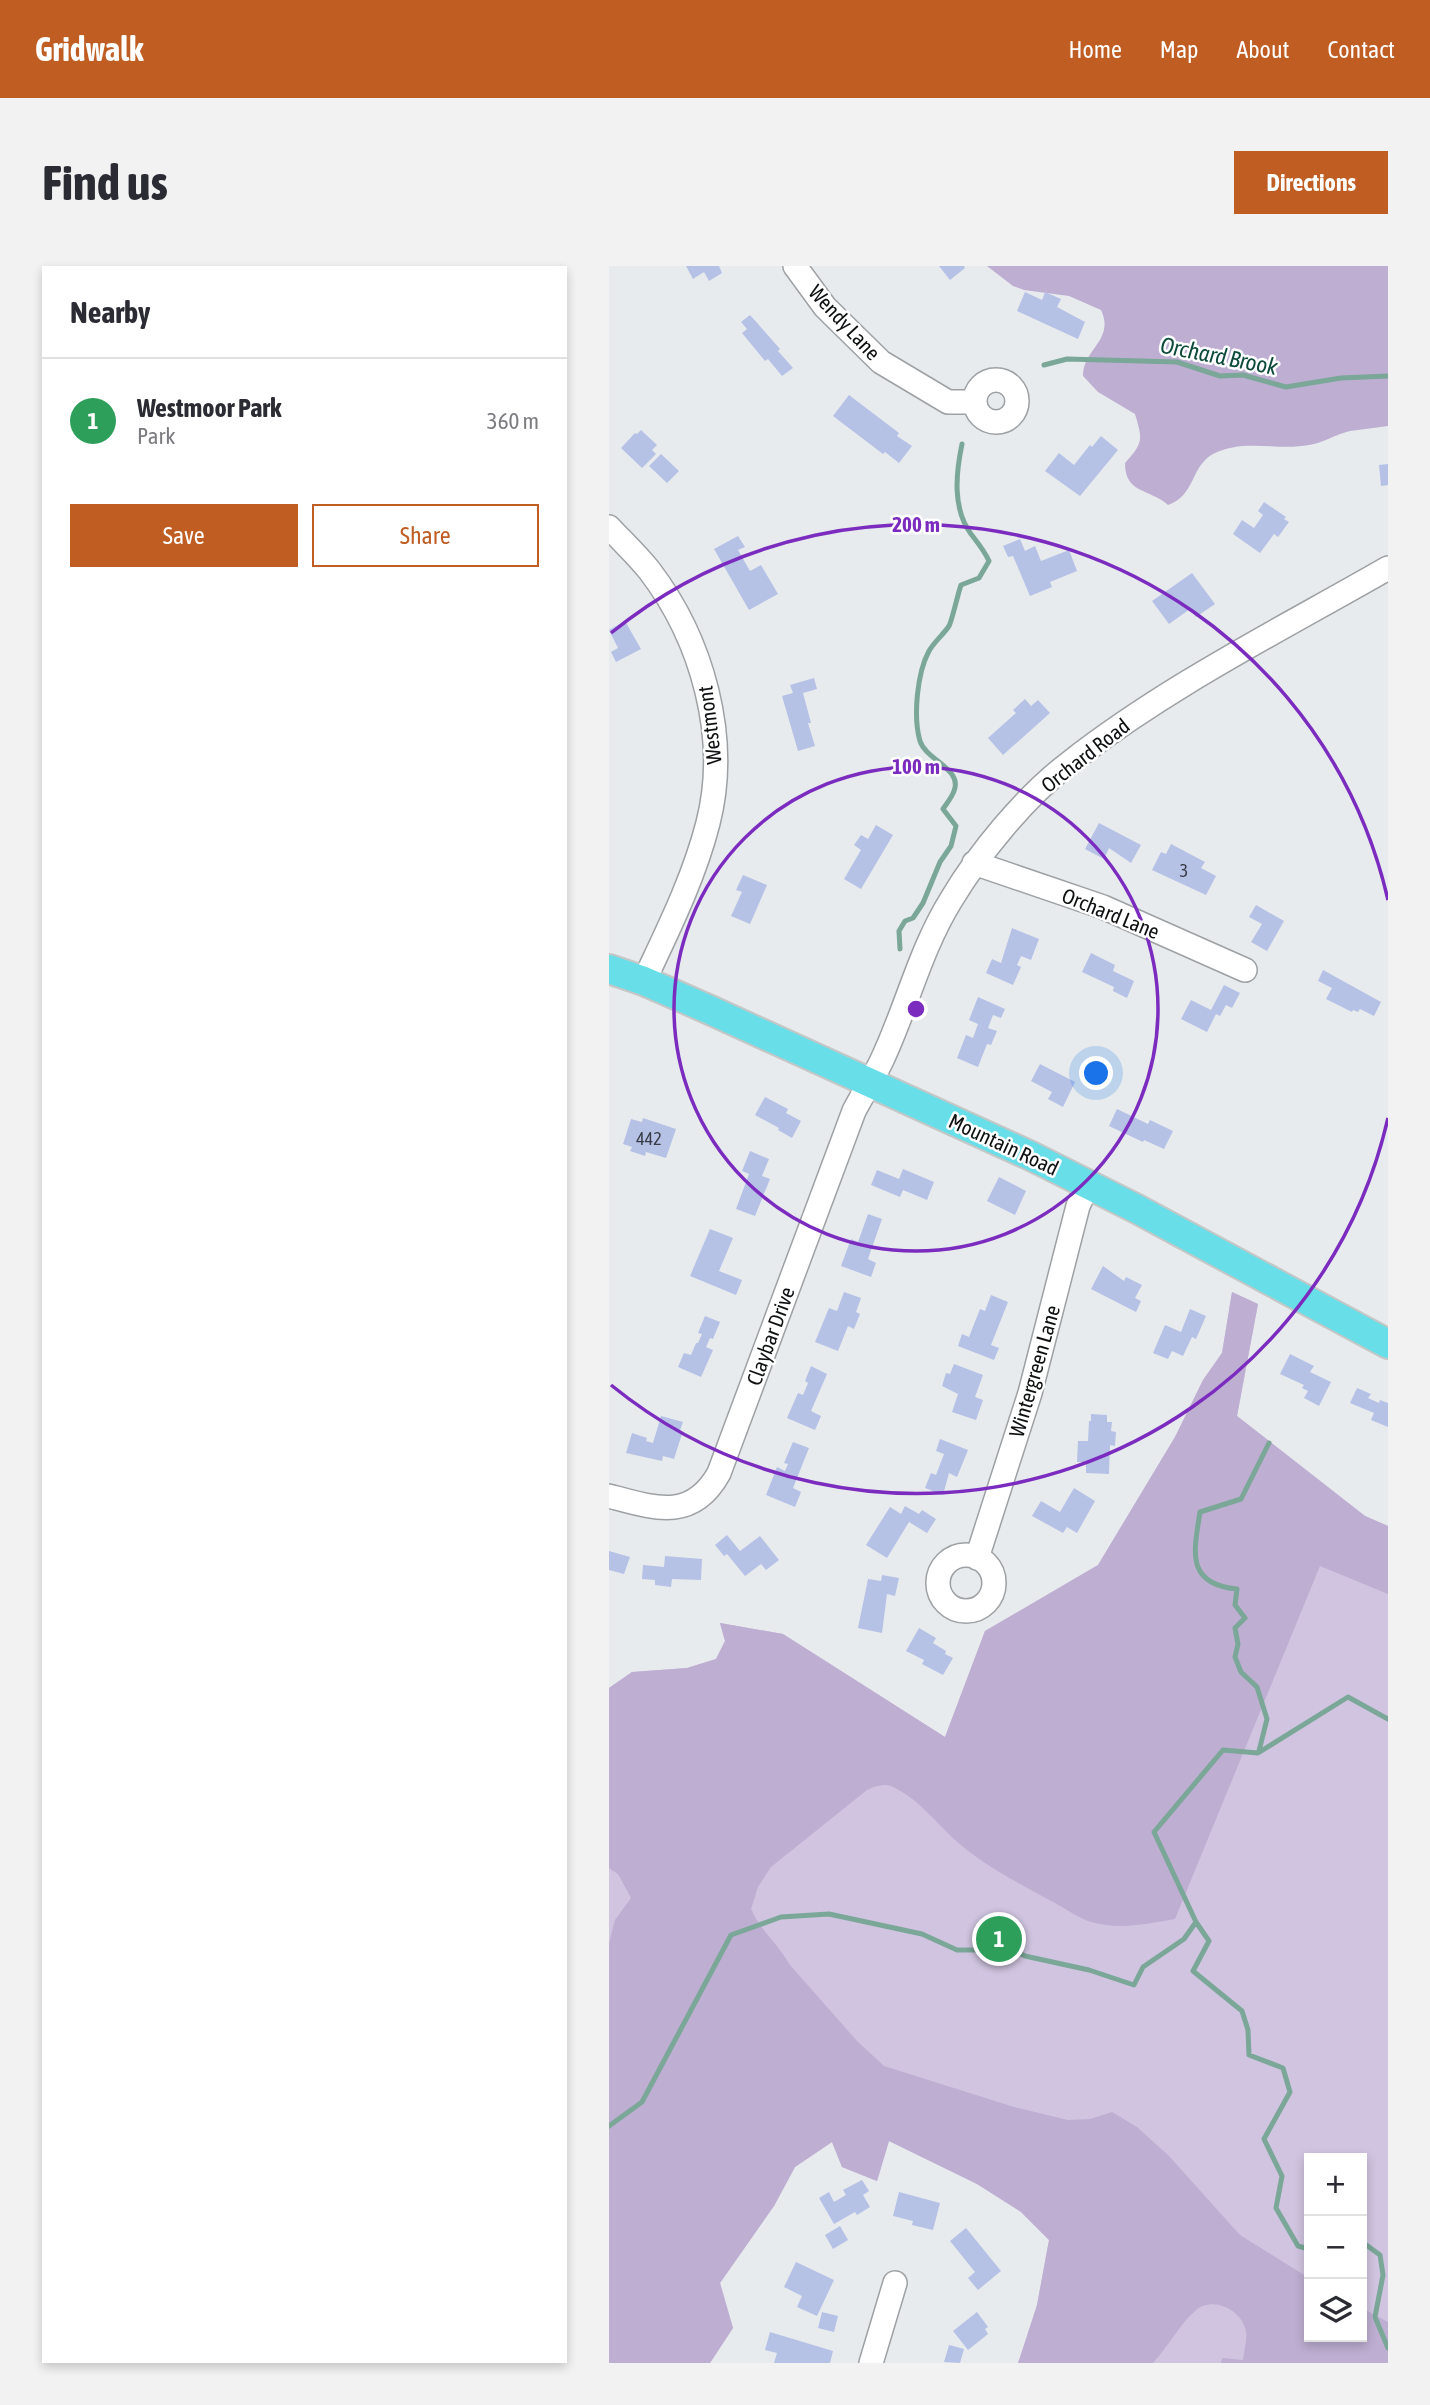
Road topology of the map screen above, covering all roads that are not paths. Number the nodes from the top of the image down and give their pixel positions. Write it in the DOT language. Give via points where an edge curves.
graph roads {
  1 [pos="795,266"];
  2 [pos="975,402"];
  3 [pos="609,527"];
  4 [pos="1388,568"];
  5 [pos="974,863"];
  6 [pos="609,969"];
  7 [pos="1245,970"];
  8 [pos="644,981"];
  9 [pos="870,1082"];
  10 [pos="1088,1184"];
  11 [pos="1388,1344"];
  12 [pos="609,1496"];
  13 [pos="977,1558"];
  14 [pos="895,2283"];
  15 [pos="871,2363"];
  1 -- 2 [label="street, Wendy Lane" via="825,307 881,362 948,402"];
  3 -- 8 [label="street, Westmont" via="649,569 688,635 702,672 715,744 709,820 699,855"];
  4 -- 5 [label="street, Orchard Road" via="1155,702 1066,765 1031,797"];
  5 -- 7 [label="street, Orchard Lane" via="1103,907"];
  5 -- 9 [label="street, Orchard Road" via="929,940"];
  6 -- 8 [label="main road, Mountain Road"];
  8 -- 9 [label="main road, Mountain Road"];
  9 -- 10 [label="main road, Mountain Road"];
  9 -- 12 [label="street, Claybar Drive" via="854,1111 713,1485 696,1500 671,1508"];
  10 -- 11 [label="main road, Mountain Road"];
  10 -- 13 [label="street, Wintergreen Lane" via="1078,1206 1030,1393"];
  14 -- 15 [label="street"];
}
